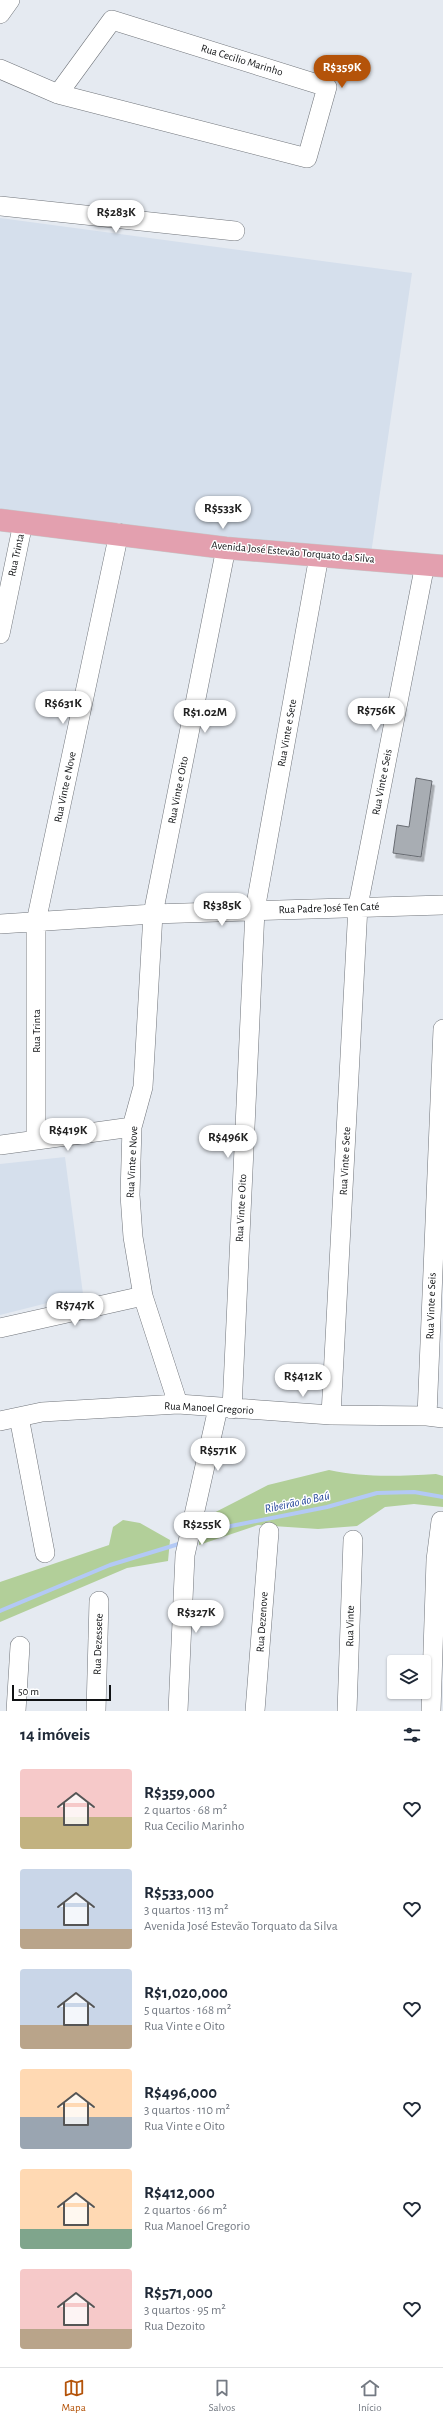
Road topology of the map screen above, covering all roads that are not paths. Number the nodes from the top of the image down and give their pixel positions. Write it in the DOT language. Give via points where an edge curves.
graph roads {
  1 [pos="10,0"];
  2 [pos="0,14"];
  3 [pos="0,69"];
  4 [pos="58,94"];
  5 [pos="0,206"];
  6 [pos="235,231"];
  7 [pos="0,520"];
  8 [pos="23,523"];
  9 [pos="119,533"];
  10 [pos="226,548"];
  11 [pos="319,556"];
  12 [pos="434,565"];
  13 [pos="0,634"];
  14 [pos="443,905"];
  15 [pos="358,906"];
  16 [pos="255,910"];
  17 [pos="153,914"];
  18 [pos="36,922"];
  19 [pos="0,924"];
  20 [pos="443,1029"];
  21 [pos="132,1127"];
  22 [pos="36,1140"];
  23 [pos="0,1145"];
  24 [pos="142,1296"];
  25 [pos="0,1328"];
  26 [pos="178,1404"];
  27 [pos="225,1409"];
  28 [pos="331,1415"];
  29 [pos="19,1417"];
  30 [pos="435,1417"];
  31 [pos="0,1421"];
  32 [pos="441,1521"];
  33 [pos="269,1532"];
  34 [pos="353,1540"];
  35 [pos="45,1554"];
  36 [pos="99,1601"];
  37 [pos="20,1646"];
  38 [pos="16,1711"];
  39 [pos="96,1711"];
  40 [pos="178,1711"];
  41 [pos="255,1711"];
  42 [pos="347,1711"];
  43 [pos="431,1711"];
  1 -- 2 [label="street"];
  3 -- 4 [label="street, Rua Cecilio Marinho"];
  4 -- 4 [label="street, Rua Cecilio Marinho" via="307,158 327,87 112,20"];
  5 -- 6 [label="street"];
  7 -- 8 [label="main road, Avenida José Estevão Torquato da Silva"];
  8 -- 9 [label="main road, Avenida José Estevão Torquato da Silva"];
  8 -- 13 [label="street, Rua Trinta"];
  9 -- 10 [label="main road, Avenida José Estevão Torquato da Silva"];
  9 -- 18 [label="street, Rua Vinte e Nove"];
  10 -- 11 [label="main road, Avenida José Estevão Torquato da Silva"];
  10 -- 17 [label="street, Rua Vinte e Oito"];
  11 -- 12 [label="main road, Avenida José Estevão Torquato da Silva"];
  11 -- 16 [label="street, Rua Vinte e Sete"];
  12 -- 15 [label="street, Rua Vinte e Seis"];
  14 -- 15 [label="street, Rua Padre José Ten Caté"];
  15 -- 16 [label="street, Rua Padre José Ten Caté"];
  15 -- 28 [label="street, Rua Vinte e Sete"];
  16 -- 17 [label="street, Rua Padre José Ten Caté"];
  16 -- 27 [label="street, Rua Vinte e Oito"];
  17 -- 18 [label="street, Rua Padre José Ten Caté"];
  17 -- 21 [label="street, Rua Vinte e Nove" via="144,1087"];
  18 -- 19 [label="street, Rua Padre José Ten Caté"];
  18 -- 22 [label="street, Rua Trinta"];
  20 -- 30 [label="street, Rua Vinte e Seis"];
  21 -- 22 [label="street"];
  21 -- 24 [label="street, Rua Vinte e Nove" via="130,1195"];
  22 -- 23 [label="street"];
  24 -- 25 [label="street"];
  24 -- 26 [label="street, Rua Vinte e Nove"];
  26 -- 27 [label="street, Rua Manoel Gregorio"];
  26 -- 29 [label="street, Rua Manoel Gregorio" via="42,1412"];
  27 -- 28 [label="street, Rua Manoel Gregorio"];
  27 -- 40 [label="street, Rua Vinte e Oito" via="185,1555"];
  28 -- 30 [label="street, Rua Manoel Gregorio"];
  29 -- 31 [label="street, Rua Manoel Gregorio"];
  29 -- 35 [label="street"];
  32 -- 43 [label="street" via="436,1560"];
  33 -- 41 [label="street, Rua Dezenove"];
  34 -- 42 [label="street, Rua Vinte"];
  36 -- 39 [label="street, Rua Dezessete"];
  37 -- 38 [label="street"];
}
